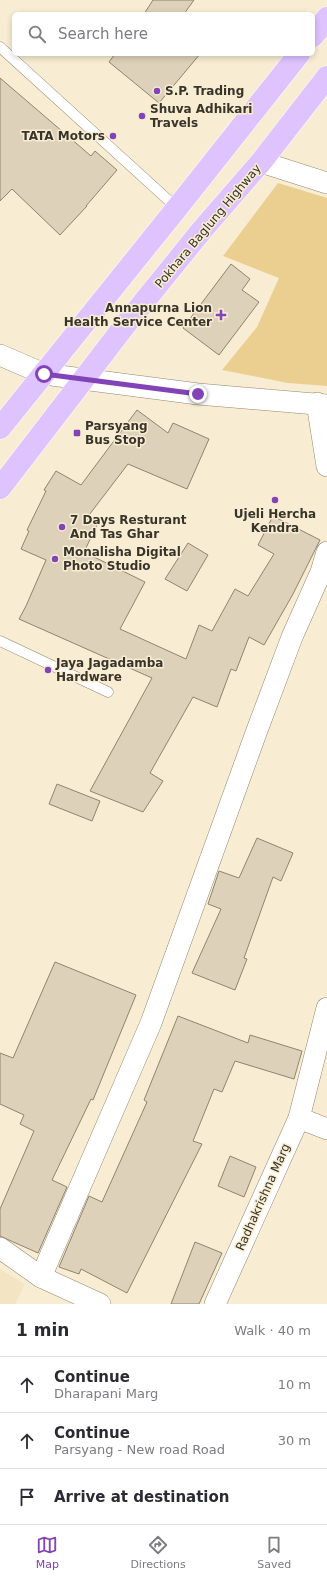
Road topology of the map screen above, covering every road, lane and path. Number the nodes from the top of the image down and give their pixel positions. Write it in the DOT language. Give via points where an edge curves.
graph roads {
  1 [pos="327,18"];
  2 [pos="315,33"];
  3 [pos="0,47"];
  4 [pos="297,56"];
  5 [pos="327,77"];
  6 [pos="261,162"];
  7 [pos="327,183"];
  8 [pos="177,208"];
  9 [pos="0,355"];
  10 [pos="44,374"];
  11 [pos="83,380"];
  12 [pos="322,404"];
  13 [pos="0,428"];
  14 [pos="327,466"];
  15 [pos="0,488"];
  16 [pos="327,552"];
  17 [pos="0,640"];
  18 [pos="108,692"];
  19 [pos="327,1008"];
  20 [pos="299,1118"];
  21 [pos="327,1129"];
  22 [pos="0,1248"];
  23 [pos="41,1277"];
  24 [pos="100,1304"];
  25 [pos="215,1304"];
  1 -- 2 [label="highway"];
  3 -- 8 [label="lane"];
  4 -- 8 [label="highway"];
  5 -- 6 [label="highway, Pokhara Baglung Highway"];
  6 -- 7 [label="street"];
  6 -- 11 [label="highway, Pokhara Baglung Highway" via="202,230"];
  8 -- 10 [label="highway"];
  9 -- 10 [label="street"];
  10 -- 11 [label="street"];
  10 -- 13 [label="highway"];
  11 -- 12 [label="street" via="198,394"];
  11 -- 15 [label="highway, Pokhara Baglung Highway"];
  12 -- 14 [label="street"];
  16 -- 23 [label="street" via="321,572 292,637 150,1023"];
  17 -- 18 [label="lane"];
  19 -- 20 [label="street, Radhakrishna Marg"];
  20 -- 21 [label="street"];
  20 -- 25 [label="street, Radhakrishna Marg"];
  22 -- 23 [label="street"];
  23 -- 24 [label="street"];
}
